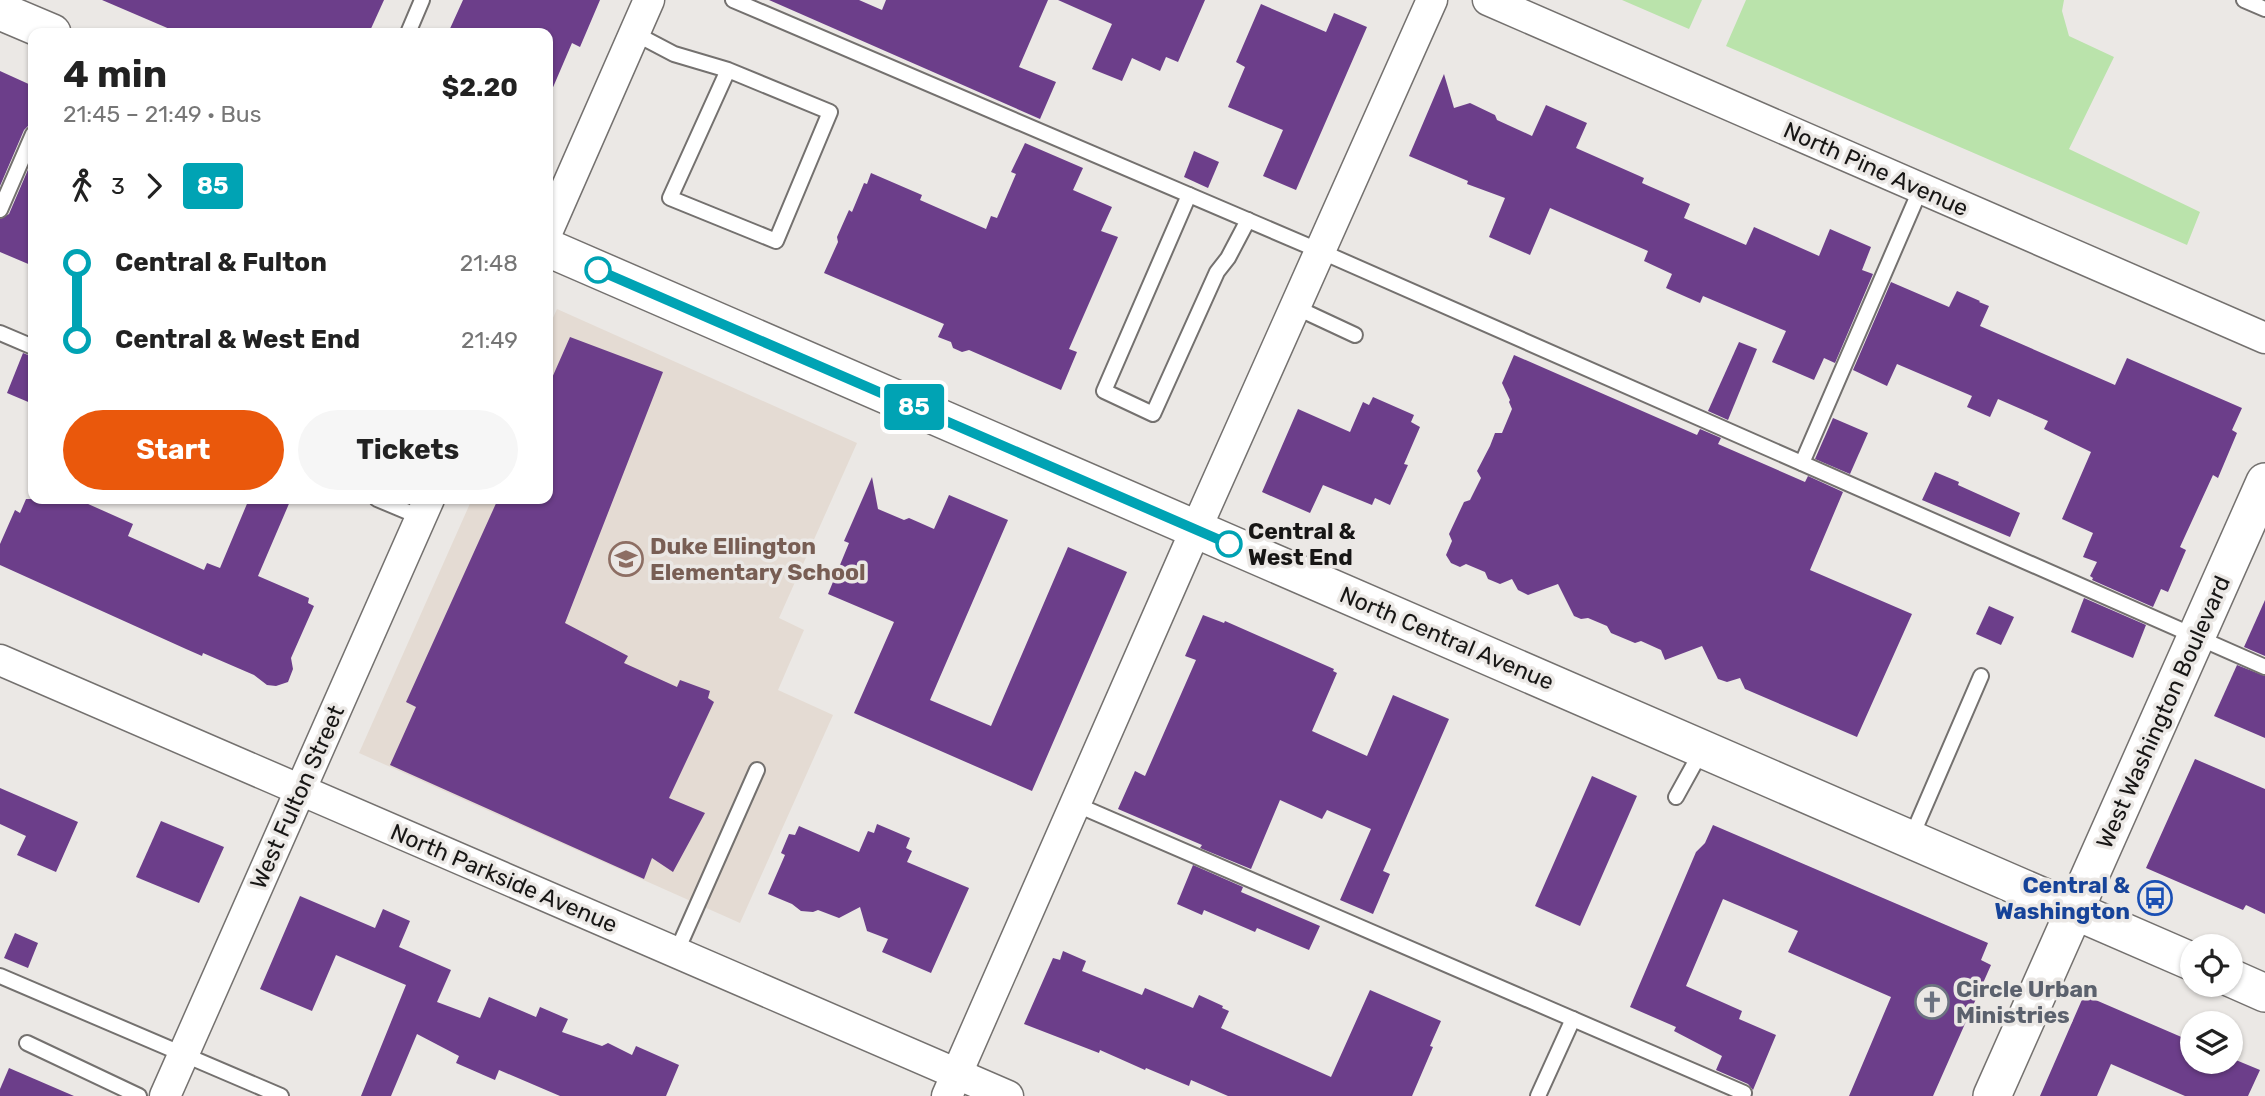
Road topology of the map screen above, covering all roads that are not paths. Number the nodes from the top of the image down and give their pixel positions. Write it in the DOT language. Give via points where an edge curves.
graph roads {
  1 [pos="422,0"];
  2 [pos="649,0"];
  3 [pos="733,0"];
  4 [pos="1432,0"];
  5 [pos="1488,0"];
  6 [pos="2244,0"];
  7 [pos="2265,9"];
  8 [pos="0,11"];
  9 [pos="40,28"];
  10 [pos="410,28"];
  11 [pos="634,33"];
  12 [pos="728,70"];
  13 [pos="28,146"];
  14 [pos="1921,188"];
  15 [pos="1189,195"];
  16 [pos="0,210"];
  17 [pos="553,219"];
  18 [pos="1248,220"];
  19 [pos="553,250"];
  20 [pos="1320,251"];
  21 [pos="1295,307"];
  22 [pos="0,333"];
  23 [pos="1355,335"];
  24 [pos="2265,338"];
  25 [pos="28,345"];
  26 [pos="1802,463"];
  27 [pos="2265,482"];
  28 [pos="403,504"];
  29 [pos="424,508"];
  30 [pos="1196,529"];
  31 [pos="2196,637"];
  32 [pos="0,660"];
  33 [pos="2265,667"];
  34 [pos="1980,676"];
  35 [pos="1703,749"];
  36 [pos="757,770"];
  37 [pos="300,790"];
  38 [pos="1676,797"];
  39 [pos="1075,804"];
  40 [pos="1910,839"];
  41 [pos="2075,910"];
  42 [pos="676,953"];
  43 [pos="2180,956"];
  44 [pos="0,976"];
  45 [pos="2243,983"];
  46 [pos="2265,993"];
  47 [pos="1573,1019"];
  48 [pos="27,1043"];
  49 [pos="183,1054"];
  50 [pos="951,1085"];
  51 [pos="139,1096"];
  52 [pos="165,1096"];
  53 [pos="281,1096"];
  54 [pos="1008,1096"];
  55 [pos="1538,1096"];
  56 [pos="1742,1096"];
  57 [pos="1992,1096"];
  1 -- 10 [label="lane"];
  2 -- 11 [label="street"];
  3 -- 15 [label="lane"];
  4 -- 20 [label="street"];
  5 -- 14 [label="street, North Pine Avenue"];
  6 -- 7 [label="lane"];
  8 -- 9 [label="street"];
  11 -- 12 [label="lane" via="674,54"];
  11 -- 17 [label="street"];
  12 -- 12 [label="lane" via="830,112 776,241 670,198"];
  13 -- 16 [label="lane"];
  14 -- 24 [label="street, North Pine Avenue"];
  14 -- 26 [label="lane"];
  15 -- 18 [label="lane"];
  15 -- 18 [label="lane" via="1104,391 1153,414 1216,272"];
  18 -- 20 [label="lane"];
  19 -- 30 [label="street, North Central Avenue"];
  20 -- 21 [label="street"];
  20 -- 26 [label="lane"];
  21 -- 23 [label="lane"];
  21 -- 30 [label="street"];
  22 -- 25 [label="lane"];
  26 -- 31 [label="lane"];
  27 -- 31 [label="street, West Washington Boulevard"];
  28 -- 29 [label="lane"];
  29 -- 37 [label="street, West Fulton Street"];
  30 -- 35 [label="street, North Central Avenue"];
  30 -- 39 [label="street"];
  31 -- 33 [label="lane"];
  31 -- 41 [label="street, West Washington Boulevard"];
  32 -- 37 [label="street, North Parkside Avenue"];
  34 -- 40 [label="lane"];
  35 -- 38 [label="lane"];
  35 -- 40 [label="street, North Central Avenue"];
  36 -- 42 [label="lane"];
  37 -- 42 [label="street, North Parkside Avenue"];
  37 -- 49 [label="street, West Fulton Street"];
  39 -- 47 [label="lane"];
  39 -- 50 [label="street"];
  40 -- 41 [label="street, North Central Avenue"];
  41 -- 43 [label="street, North Central Avenue"];
  41 -- 57 [label="street, West Washington Boulevard"];
  42 -- 50 [label="street, North Parkside Avenue"];
  44 -- 49 [label="lane"];
  45 -- 46 [label="street"];
  47 -- 55 [label="lane"];
  47 -- 56 [label="lane" via="1744,1093"];
  48 -- 51 [label="lane"];
  49 -- 52 [label="street, West Fulton Street"];
  49 -- 53 [label="lane"];
  50 -- 54 [label="street, North Parkside Avenue"];
}
